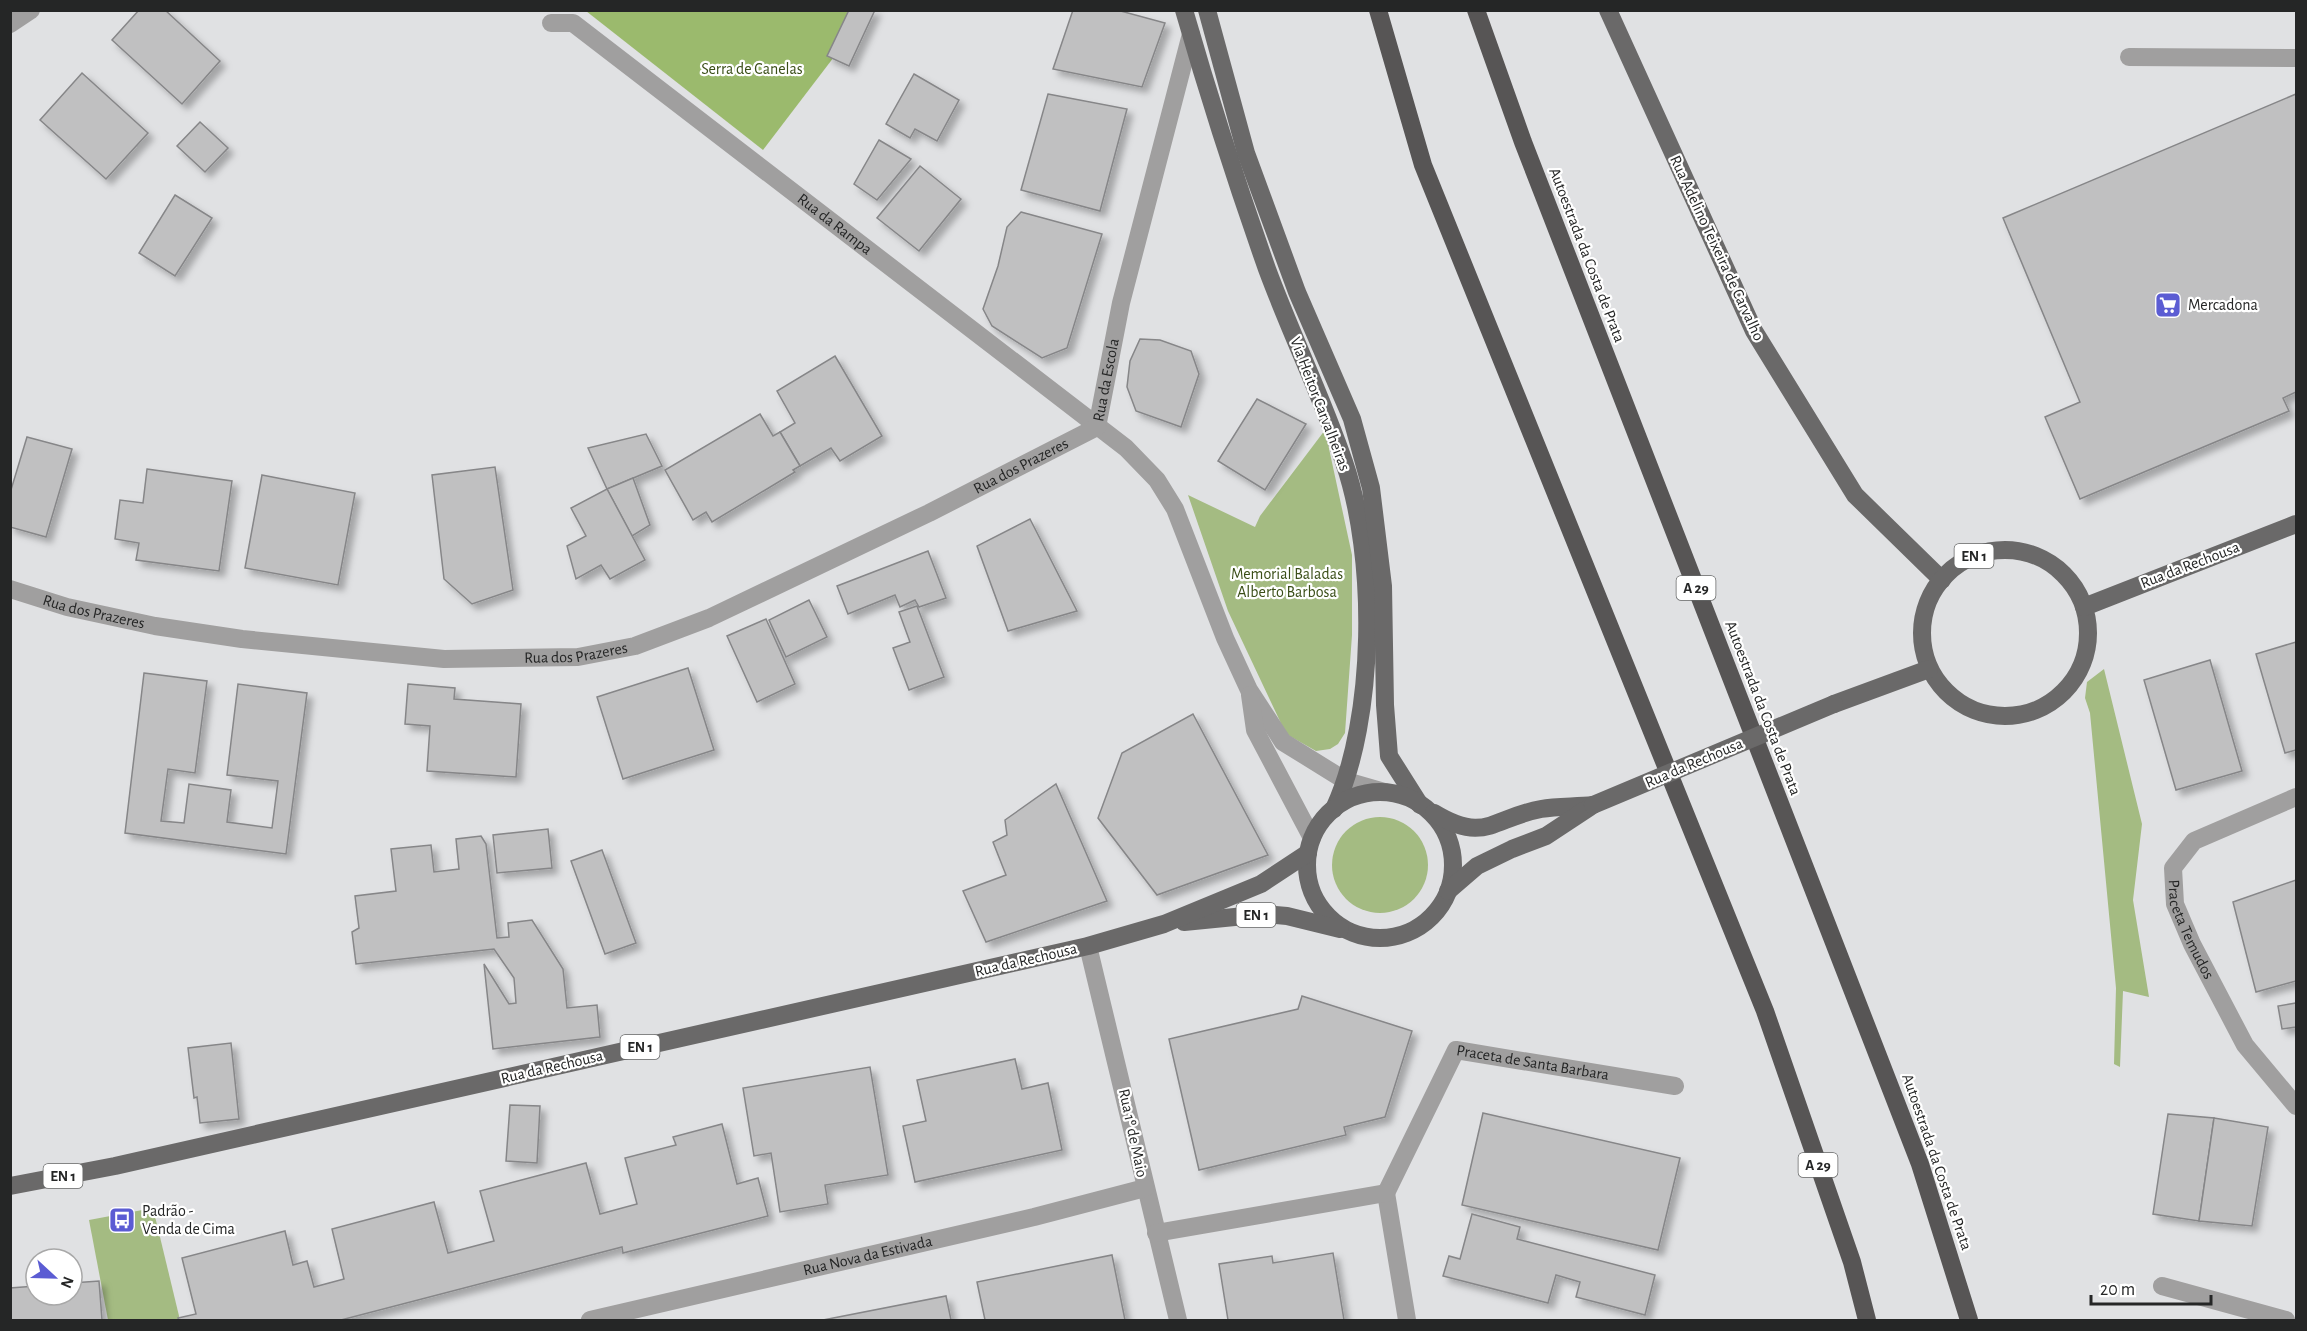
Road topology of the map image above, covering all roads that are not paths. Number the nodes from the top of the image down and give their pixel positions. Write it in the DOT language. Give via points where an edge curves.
graph roads {
  1 [pos="31,10"];
  2 [pos="1185,10"];
  3 [pos="1207,10"];
  4 [pos="1378,10"];
  5 [pos="1476,10"];
  6 [pos="1608,10"];
  7 [pos="571,17"];
  8 [pos="551,22"];
  9 [pos="10,24"];
  10 [pos="1191,34"];
  11 [pos="2129,57"];
  12 [pos="2296,58"];
  13 [pos="1097,427"];
  14 [pos="2296,524"];
  15 [pos="1942,579"];
  16 [pos="10,589"];
  17 [pos="2084,607"];
  18 [pos="1929,669"];
  19 [pos="1249,690"];
  20 [pos="1346,781"];
  21 [pos="1384,792"];
  22 [pos="2296,798"];
  23 [pos="1593,805"];
  24 [pos="1423,807"];
  25 [pos="1334,809"];
  26 [pos="1310,846"];
  27 [pos="1448,891"];
  28 [pos="1164,924"];
  29 [pos="1346,930"];
  30 [pos="1088,946"];
  31 [pos="1675,1086"];
  32 [pos="2296,1106"];
  33 [pos="10,1186"];
  34 [pos="1145,1188"];
  35 [pos="1386,1193"];
  36 [pos="1156,1233"];
  37 [pos="2162,1286"];
  38 [pos="646,1314"];
  39 [pos="590,1320"];
  40 [pos="1178,1320"];
  41 [pos="1407,1320"];
  42 [pos="1867,1320"];
  43 [pos="1969,1320"];
  44 [pos="2286,1320"];
  1 -- 9 [label="street"];
  2 -- 10 [label="main road, Via Heitor Carvalheiras"];
  3 -- 24 [label="main road, Via Heitor Carvalheiras" via="1246,153 1297,292 1358,438 1371,488 1383,586 1389,756"];
  4 -- 42 [label="highway, A 29" via="1423,165 1765,1011 1852,1262"];
  5 -- 43 [label="highway, Autoestrada da Costa de Prata / A 29" via="1522,142 1920,1164"];
  6 -- 15 [label="main road, Rua Adelino Teixeira de Carvalho" via="1754,332 1855,495"];
  7 -- 8 [label="street, Rua da Rampa"];
  7 -- 13 [label="street, Rua da Rampa"];
  10 -- 13 [label="street, Rua da Escola" via="1121,303"];
  10 -- 20 [label="main road, Via Heitor Carvalheiras" via="1267,269 1345,465 1355,509 1364,553 1367,654 1361,715"];
  11 -- 12 [label="street"];
  13 -- 16 [label="street, Rua dos Prazeres" via="709,618 635,646 578,657 444,659 242,639 155,626 67,607"];
  13 -- 19 [label="street, Rua da Escola" via="1126,448 1157,480 1175,510"];
  14 -- 17 [label="main road, Rua da Rechousa"];
  15 -- 17 [label="main road, EN 1" via="1974,555 2001,549 2028,553 2052,564 2072,583"];
  15 -- 18 [label="main road, EN 1" via="1923,615 1921,642"];
  17 -- 18 [label="main road, EN 1" via="2089,635 2079,670 2069,687 2048,705 2022,716 1994,717 1967,709 1945,692"];
  18 -- 23 [label="main road, Rua da Rechousa / EN 1, bridge" via="1833,704"];
  19 -- 20 [label="street, Rua da Escola" via="1283,742"];
  19 -- 26 [label="street, Rua da Escola" via="1255,730"];
  20 -- 21 [label="street, Rua da Escola"];
  20 -- 25 [label="main road, Via Heitor Carvalheiras"];
  21 -- 24 [label="main road, EN 1"];
  21 -- 25 [label="main road, EN 1" via="1358,796"];
  22 -- 32 [label="street, Praceta Temudos" via="2194,842 2173,868 2175,904 2197,954 2245,1045"];
  23 -- 24 [label="main road, Rua da Rechousa / EN 1" via="1540,809 1479,830 1454,825"];
  23 -- 27 [label="main road, Rua da Rechousa / EN 1" via="1545,836 1477,866"];
  24 -- 27 [label="main road, EN 1" via="1445,832 1450,847 1452,878"];
  25 -- 26 [label="main road, EN 1"];
  26 -- 28 [label="main road, Rua da Rechousa / EN 1" via="1261,884"];
  26 -- 29 [label="main road, EN 1" via="1307,868 1314,898"];
  27 -- 29 [label="main road, EN 1" via="1431,918 1405,934 1375,939"];
  28 -- 29 [label="main road, Rua da Rechousa / EN 1" via="1265,914"];
  28 -- 30 [label="main road, Rua da Rechousa / EN 1"];
  30 -- 33 [label="main road, Rua da Rechousa / EN 1" via="115,1166"];
  30 -- 34 [label="street, Rua 1º de Maio"];
  31 -- 35 [label="street, Praceta de Santa Barbara" via="1456,1050"];
  34 -- 36 [label="street, Rua 1º de Maio"];
  34 -- 38 [label="street, Rua Nova da Estivada"];
  35 -- 36 [label="street"];
  35 -- 41 [label="street"];
  36 -- 40 [label="street, Rua 1º de Maio"];
  37 -- 44 [label="street"];
  38 -- 39 [label="street, Rua Nova da Estivada"];
}
